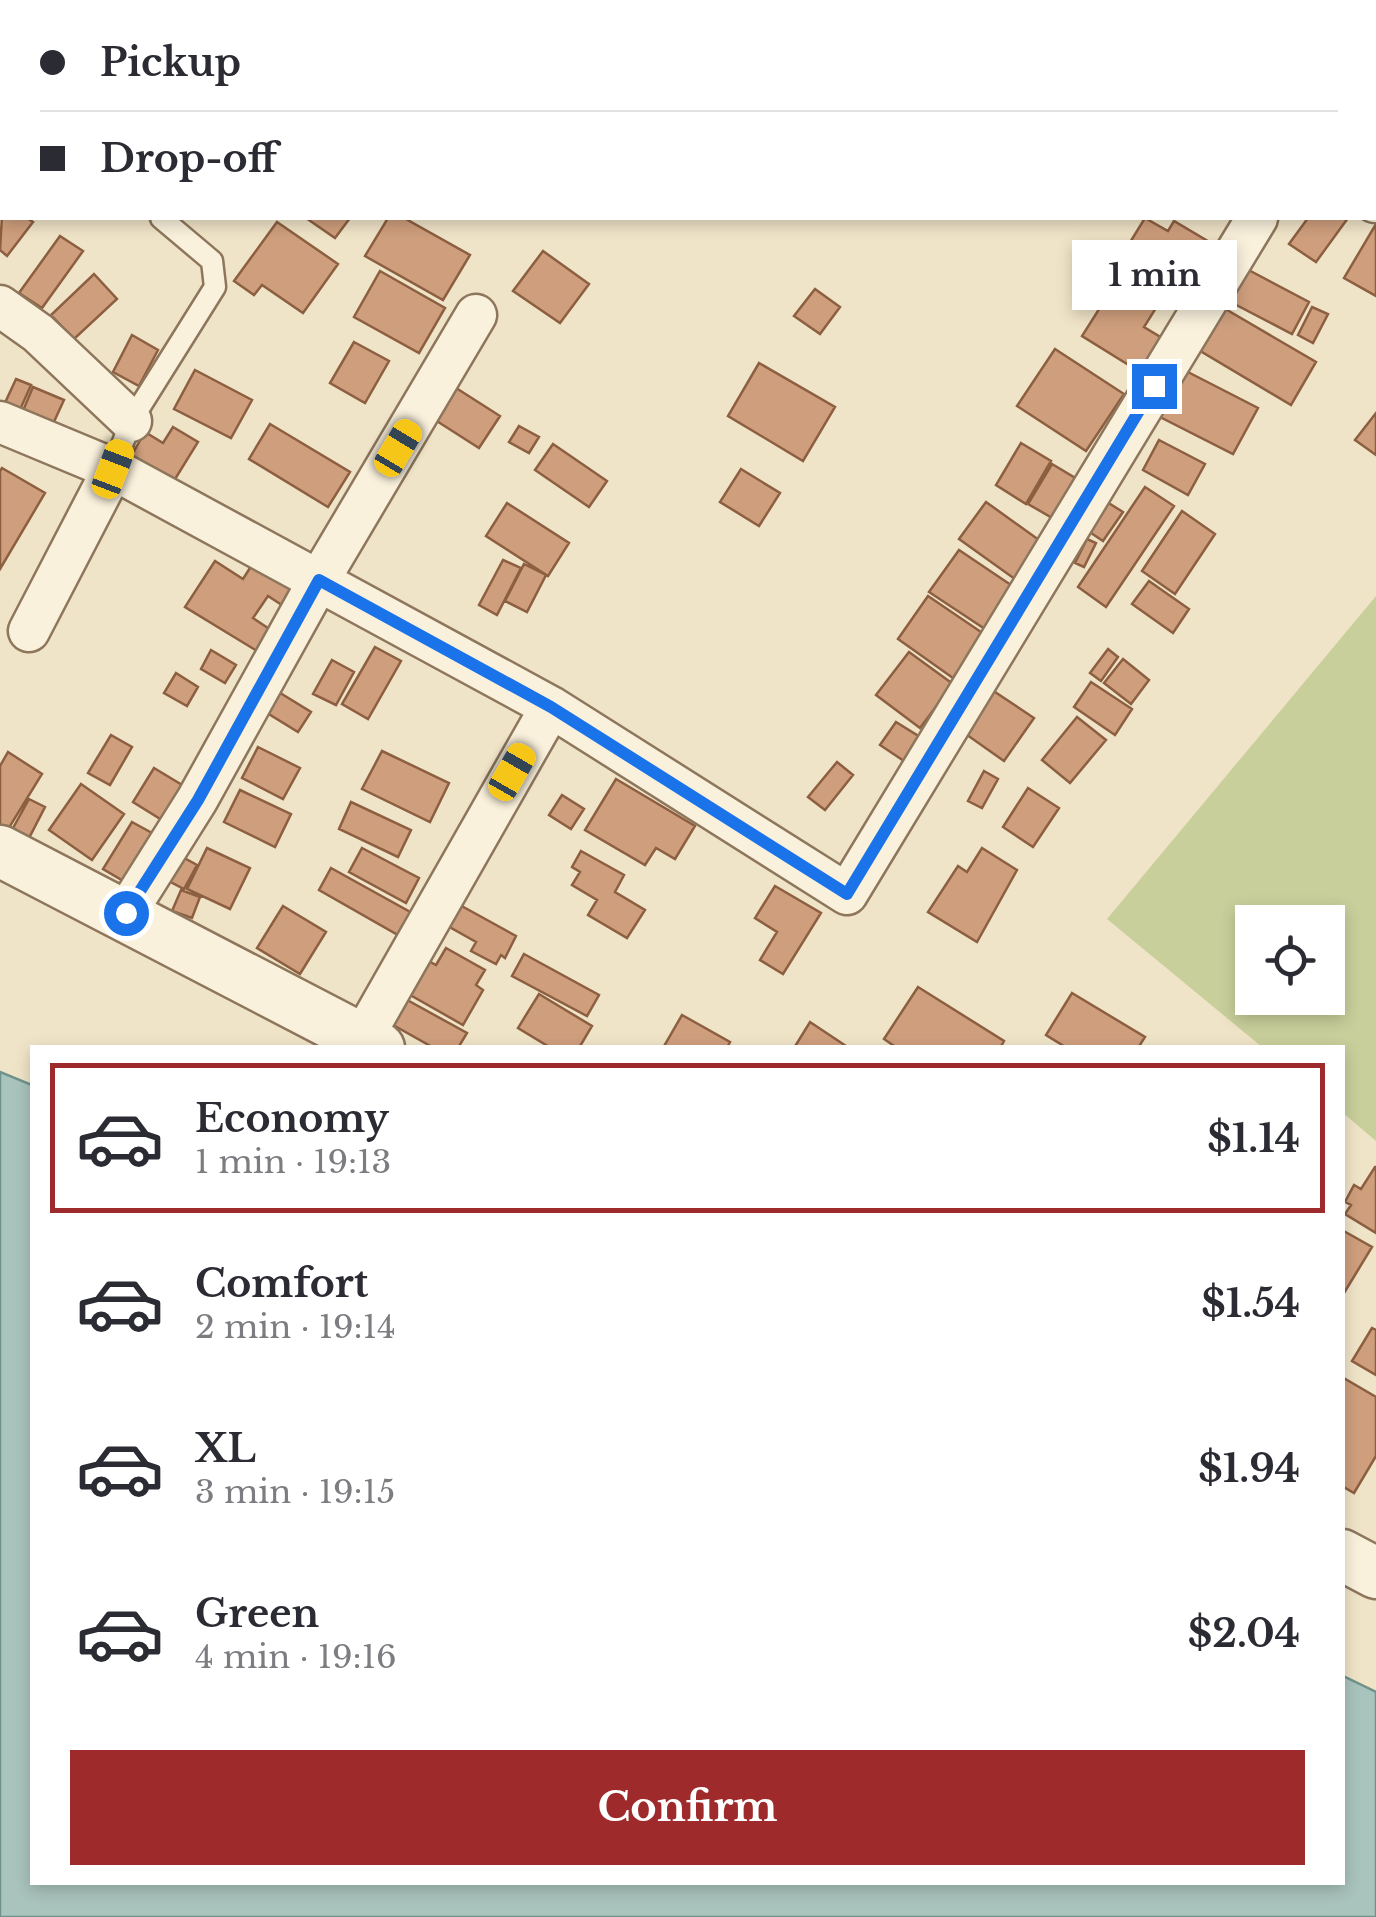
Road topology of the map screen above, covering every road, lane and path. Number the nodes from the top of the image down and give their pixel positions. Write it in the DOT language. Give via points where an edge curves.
graph roads {
  1 [pos="163,220"];
  2 [pos="1256,220"];
  3 [pos="0,306"];
  4 [pos="476,315"];
  5 [pos="0,422"];
  6 [pos="132,422"];
  7 [pos="113,469"];
  8 [pos="319,580"];
  9 [pos="29,631"];
  10 [pos="551,707"];
  11 [pos="0,852"];
  12 [pos="126,913"];
  13 [pos="371,1043"];
  14 [pos="1345,1557"];
  15 [pos="1376,1573"];
  1 -- 6 [label="lane" via="212,261 215,287"];
  2 -- 10 [label="street" via="847,894"];
  3 -- 6 [label="street"];
  4 -- 8 [label="street"];
  5 -- 7 [label="street"];
  6 -- 7 [label="lane"];
  7 -- 8 [label="street"];
  7 -- 9 [label="street"];
  8 -- 10 [label="street"];
  8 -- 12 [label="street" via="198,800"];
  10 -- 13 [label="street"];
  11 -- 12 [label="street"];
  12 -- 13 [label="street"];
  14 -- 15 [label="street"];
}
